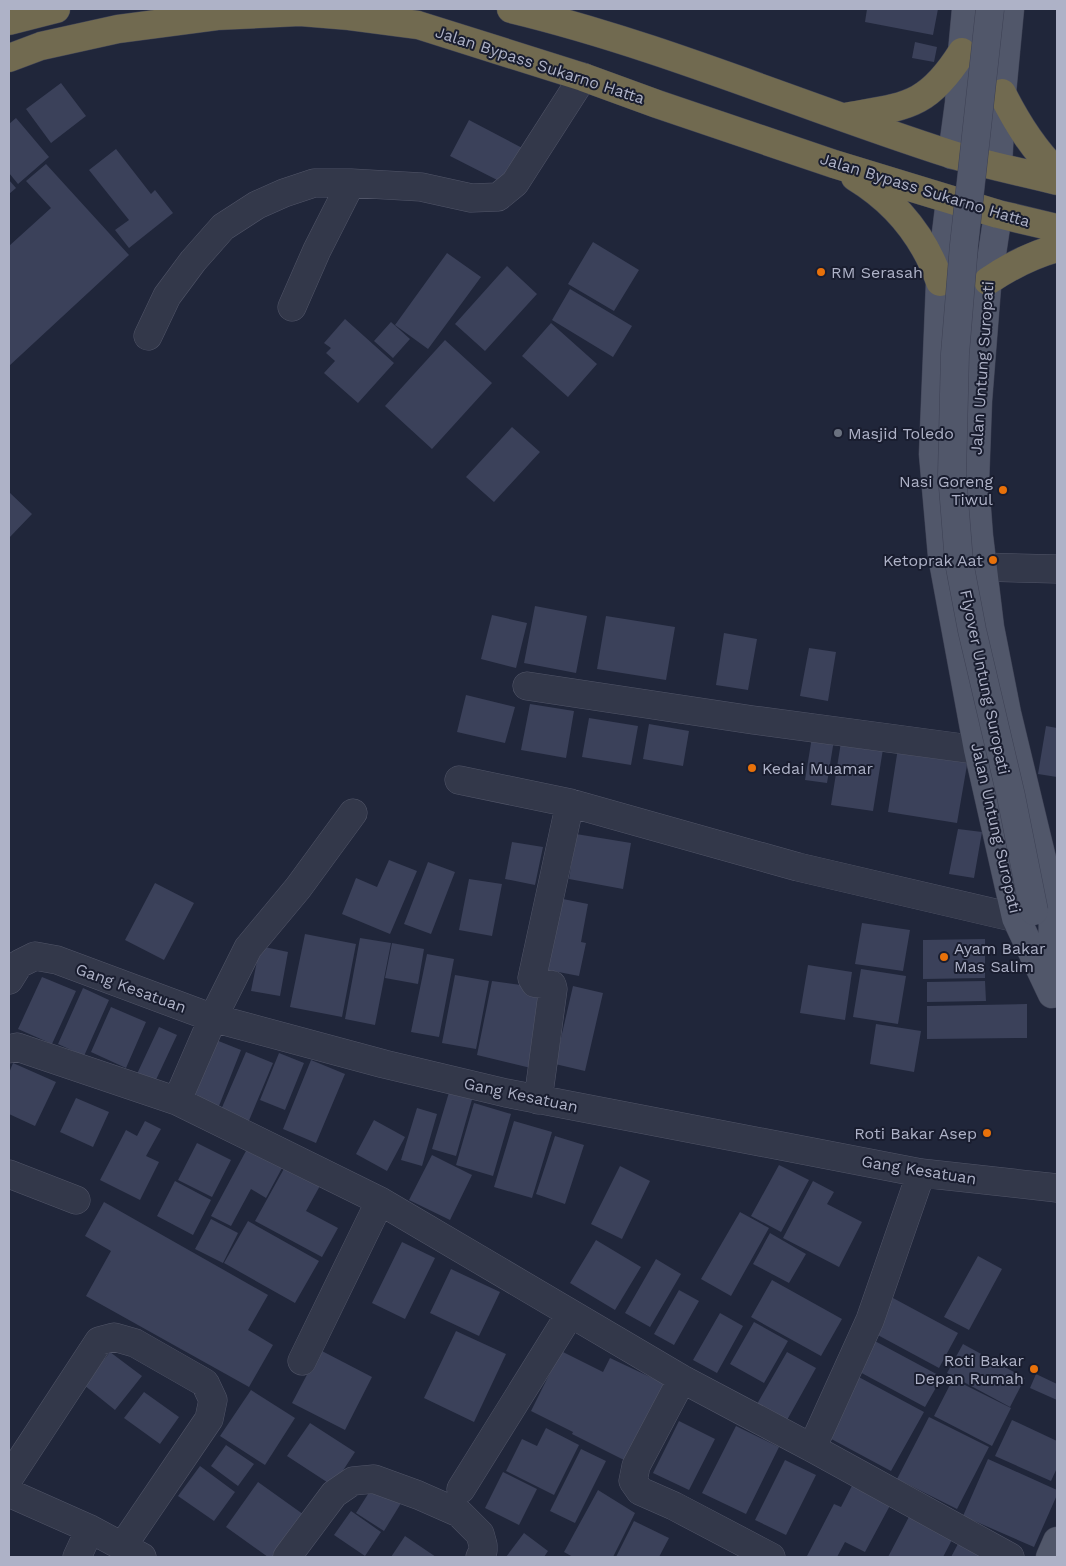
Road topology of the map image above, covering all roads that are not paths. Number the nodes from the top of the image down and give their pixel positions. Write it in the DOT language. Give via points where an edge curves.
graph roads {
  1 [pos="56,9"];
  2 [pos="966,9"];
  3 [pos="990,9"];
  4 [pos="1010,9"];
  5 [pos="528,11"];
  6 [pos="19,15"];
  7 [pos="962,52"];
  8 [pos="9,58"];
  9 [pos="583,77"];
  10 [pos="1001,100"];
  11 [pos="960,103"];
  12 [pos="844,117"];
  13 [pos="952,155"];
  14 [pos="834,164"];
  15 [pos="998,166"];
  16 [pos="1057,172"];
  17 [pos="1057,181"];
  18 [pos="352,183"];
  19 [pos="950,200"];
  20 [pos="998,214"];
  21 [pos="1057,228"];
  22 [pos="1057,248"];
  23 [pos="987,284"];
  24 [pos="940,285"];
  25 [pos="292,307"];
  26 [pos="148,336"];
  27 [pos="982,567"];
  28 [pos="1057,569"];
  29 [pos="527,686"];
  30 [pos="978,750"];
  31 [pos="459,780"];
  32 [pos="570,803"];
  33 [pos="353,812"];
  34 [pos="1040,909"];
  35 [pos="9,980"];
  36 [pos="1055,1005"];
  37 [pos="213,1018"];
  38 [pos="9,1049"];
  39 [pos="538,1100"];
  40 [pos="176,1101"];
  41 [pos="921,1173"];
  42 [pos="9,1174"];
  43 [pos="1057,1188"];
  44 [pos="76,1200"];
  45 [pos="380,1201"];
  46 [pos="570,1314"];
  47 [pos="302,1361"];
  48 [pos="682,1379"];
  49 [pos="812,1448"];
  50 [pos="9,1478"];
  51 [pos="461,1489"];
  52 [pos="9,1493"];
  53 [pos="90,1529"];
  54 [pos="1057,1541"];
  55 [pos="132,1552"];
  56 [pos="77,1557"];
  57 [pos="287,1557"];
  58 [pos="480,1557"];
  59 [pos="771,1557"];
  60 [pos="1010,1557"];
  61 [pos="1050,1557"];
  1 -- 6 [label="highway"];
  2 -- 7 [label="main road"];
  3 -- 34 [label="main road, Flyover Untung Suropati, bridge" via="955,354 952,474 959,562 972,630"];
  4 -- 10 [label="main road"];
  5 -- 12 [label="highway" via="689,61"];
  7 -- 11 [label="main road"];
  7 -- 12 [label="highway" via="944,79 920,99"];
  8 -- 9 [label="highway, Jalan Bypass Sukarno Hatta" via="41,46 118,29 216,16 300,12 418,25"];
  9 -- 14 [label="highway, Jalan Bypass Sukarno Hatta"];
  9 -- 18 [label="street" via="515,183 498,197 471,198 421,187"];
  10 -- 11 [label="main road" via="994,118 982,123 969,120"];
  10 -- 15 [label="main road"];
  10 -- 16 [label="highway" via="1046,162"];
  11 -- 13 [label="main road"];
  12 -- 13 [label="highway"];
  13 -- 15 [label="highway"];
  14 -- 19 [label="highway, Jalan Bypass Sukarno Hatta"];
  14 -- 24 [label="highway" via="877,193 904,218 925,246"];
  15 -- 17 [label="highway"];
  18 -- 25 [label="street"];
  18 -- 26 [label="street" via="314,184 284,192 223,227 167,296"];
  19 -- 20 [label="highway, Jalan Bypass Sukarno Hatta"];
  19 -- 24 [label="main road, Jalan Untung Suropati"];
  20 -- 21 [label="highway, Jalan Bypass Sukarno Hatta"];
  20 -- 23 [label="main road, Jalan Untung Suropati"];
  22 -- 23 [label="highway" via="1008,268"];
  23 -- 24 [label="main road" via="967,269 950,274"];
  23 -- 27 [label="main road, Jalan Untung Suropati" via="975,483"];
  24 -- 30 [label="main road, Jalan Untung Suropati" via="933,454 942,556"];
  27 -- 28 [label="street"];
  27 -- 34 [label="main road, Jalan Untung Suropati"];
  29 -- 30 [label="street"];
  30 -- 34 [label="main road, Jalan Untung Suropati"];
  31 -- 32 [label="street"];
  32 -- 34 [label="street" via="798,868"];
  32 -- 39 [label="street" via="532,978 535,983 552,985 554,989"];
  33 -- 37 [label="street" via="298,888 248,948"];
  34 -- 36 [label="main road, Flyover Untung Suropati"];
  35 -- 37 [label="street, Gang Kesatuan" via="19,964 35,956 57,960"];
  37 -- 39 [label="street, Gang Kesatuan" via="384,1064"];
  37 -- 40 [label="street"];
  38 -- 40 [label="street" via="17,1047"];
  39 -- 41 [label="street, Gang Kesatuan"];
  40 -- 45 [label="street"];
  41 -- 43 [label="street, Gang Kesatuan"];
  41 -- 49 [label="street" via="870,1320"];
  42 -- 44 [label="street"];
  45 -- 46 [label="street"];
  45 -- 47 [label="street"];
  46 -- 48 [label="street"];
  46 -- 51 [label="street"];
  48 -- 49 [label="street"];
  48 -- 59 [label="street" via="636,1466 633,1481 640,1491"];
  49 -- 60 [label="street"];
  50 -- 55 [label="street" via="98,1341 114,1337 135,1343 205,1383 213,1400 209,1419"];
  52 -- 53 [label="street"];
  53 -- 55 [label="street"];
  53 -- 56 [label="street"];
  54 -- 61 [label="main road"];
  57 -- 58 [label="street" via="334,1494 353,1481 374,1479 459,1513 480,1534 483,1550"];
}
